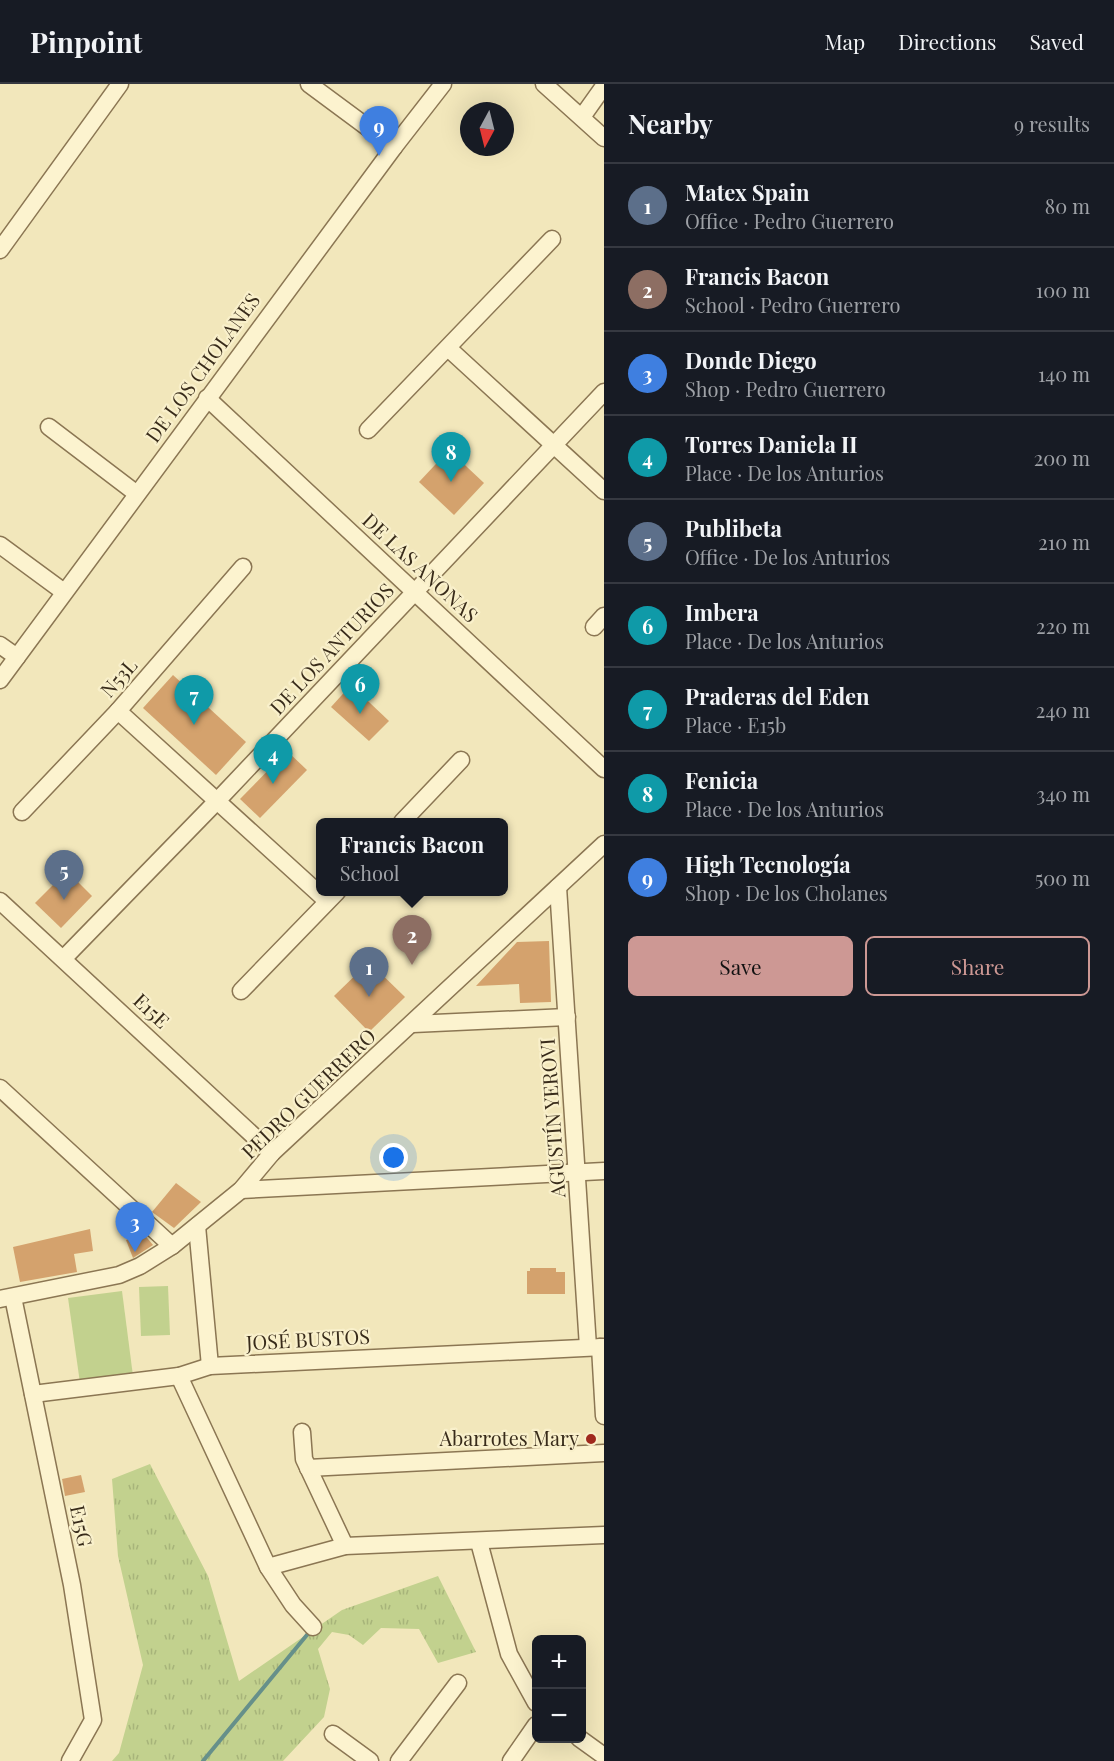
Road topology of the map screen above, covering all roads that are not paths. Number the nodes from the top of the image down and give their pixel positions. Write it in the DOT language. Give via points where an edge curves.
graph roads {
  1 [pos="120,84"];
  2 [pos="309,84"];
  3 [pos="443,84"];
  4 [pos="544,84"];
  5 [pos="604,86"];
  6 [pos="582,117"];
  7 [pos="604,138"];
  8 [pos="394,147"];
  9 [pos="552,239"];
  10 [pos="0,250"];
  11 [pos="448,348"];
  12 [pos="604,392"];
  13 [pos="207,398"];
  14 [pos="49,427"];
  15 [pos="368,430"];
  16 [pos="555,446"];
  17 [pos="604,491"];
  18 [pos="137,494"];
  19 [pos="0,545"];
  20 [pos="243,567"];
  21 [pos="415,591"];
  22 [pos="64,592"];
  23 [pos="0,645"];
  24 [pos="17,657"];
  25 [pos="0,680"];
  26 [pos="118,711"];
  27 [pos="461,760"];
  28 [pos="604,769"];
  29 [pos="217,801"];
  30 [pos="22,813"];
  31 [pos="406,818"];
  32 [pos="604,844"];
  33 [pos="316,883"];
  34 [pos="558,887"];
  35 [pos="332,896"];
  36 [pos="1,905"];
  37 [pos="64,958"];
  38 [pos="241,991"];
  39 [pos="567,1017"];
  40 [pos="413,1024"];
  41 [pos="0,1088"];
  42 [pos="272,1153"];
  43 [pos="604,1171"];
  44 [pos="577,1172"];
  45 [pos="241,1190"];
  46 [pos="197,1226"];
  47 [pos="172,1246"];
  48 [pos="7,1298"];
  49 [pos="598,1347"];
  50 [pos="210,1366"];
  51 [pos="179,1376"];
  52 [pos="33,1394"];
  53 [pos="604,1416"];
  54 [pos="302,1432"];
  55 [pos="604,1453"];
  56 [pos="308,1468"];
  57 [pos="599,1536"];
  58 [pos="479,1542"];
  59 [pos="345,1546"];
  60 [pos="268,1567"];
  61 [pos="313,1627"];
  62 [pos="458,1683"];
  63 [pos="532,1694"];
  64 [pos="532,1732"];
  65 [pos="333,1734"];
  66 [pos="586,1743"];
  67 [pos="604,1756"];
  68 [pos="70,1761"];
  69 [pos="370,1761"];
  70 [pos="399,1761"];
  71 [pos="511,1761"];
  1 -- 10 [label="street"];
  2 -- 8 [label="street"];
  3 -- 8 [label="street, DE LOS CHOLANES"];
  4 -- 6 [label="street"];
  5 -- 6 [label="street"];
  6 -- 7 [label="street"];
  8 -- 13 [label="street, DE LOS CHOLANES"];
  9 -- 11 [label="street"];
  11 -- 15 [label="street"];
  11 -- 16 [label="street"];
  12 -- 16 [label="street, DE LOS ANTURIOS"];
  13 -- 18 [label="street, DE LOS CHOLANES"];
  13 -- 21 [label="street, DE LAS ANONAS"];
  14 -- 18 [label="street"];
  16 -- 17 [label="street"];
  16 -- 21 [label="street, DE LOS ANTURIOS"];
  18 -- 22 [label="street, DE LOS CHOLANES"];
  19 -- 22 [label="street"];
  20 -- 26 [label="street, N53L"];
  21 -- 28 [label="street, DE LAS ANONAS"];
  21 -- 29 [label="street, DE LOS ANTURIOS"];
  22 -- 24 [label="street, DE LOS CHOLANES"];
  23 -- 24 [label="street"];
  24 -- 25 [label="street, DE LOS CHOLANES"];
  26 -- 29 [label="street"];
  26 -- 30 [label="street, N53L"];
  27 -- 31 [label="street"];
  29 -- 33 [label="street"];
  29 -- 37 [label="street, DE LOS ANTURIOS"];
  32 -- 34 [label="street, PEDRO GUERRERO"];
  34 -- 39 [label="street, AGUSTÍN YEROVI"];
  34 -- 40 [label="street, PEDRO GUERRERO"];
  35 -- 38 [label="street"];
  36 -- 37 [label="street, E15E"];
  37 -- 42 [label="street, E15E"];
  39 -- 40 [label="street"];
  39 -- 44 [label="street, AGUSTÍN YEROVI"];
  40 -- 42 [label="street, PEDRO GUERRERO"];
  41 -- 47 [label="street"];
  42 -- 45 [label="street, PEDRO GUERRERO"];
  43 -- 44 [label="street"];
  44 -- 45 [label="street"];
  44 -- 49 [label="street, AGUSTÍN YEROVI"];
  45 -- 46 [label="street, PEDRO GUERRERO"];
  46 -- 47 [label="street, PEDRO GUERRERO"];
  46 -- 50 [label="street"];
  47 -- 48 [label="street, PEDRO GUERRERO" via="119,1275"];
  48 -- 52 [label="street, E15G"];
  49 -- 50 [label="street, JOSÉ BUSTOS"];
  49 -- 53 [label="street, AGUSTÍN YEROVI"];
  50 -- 51 [label="street, JOSÉ BUSTOS"];
  51 -- 52 [label="street, JOSÉ BUSTOS"];
  51 -- 60 [label="street"];
  52 -- 68 [label="street, E15G" via="72,1585 93,1720"];
  54 -- 56 [label="street" via="303,1459"];
  55 -- 56 [label="street"];
  56 -- 59 [label="street"];
  57 -- 58 [label="street"];
  58 -- 59 [label="street"];
  58 -- 63 [label="street" via="509,1654"];
  59 -- 60 [label="street"];
  60 -- 61 [label="street"];
  62 -- 70 [label="street"];
  64 -- 71 [label="street"];
  65 -- 69 [label="street"];
  66 -- 67 [label="street"];
}
